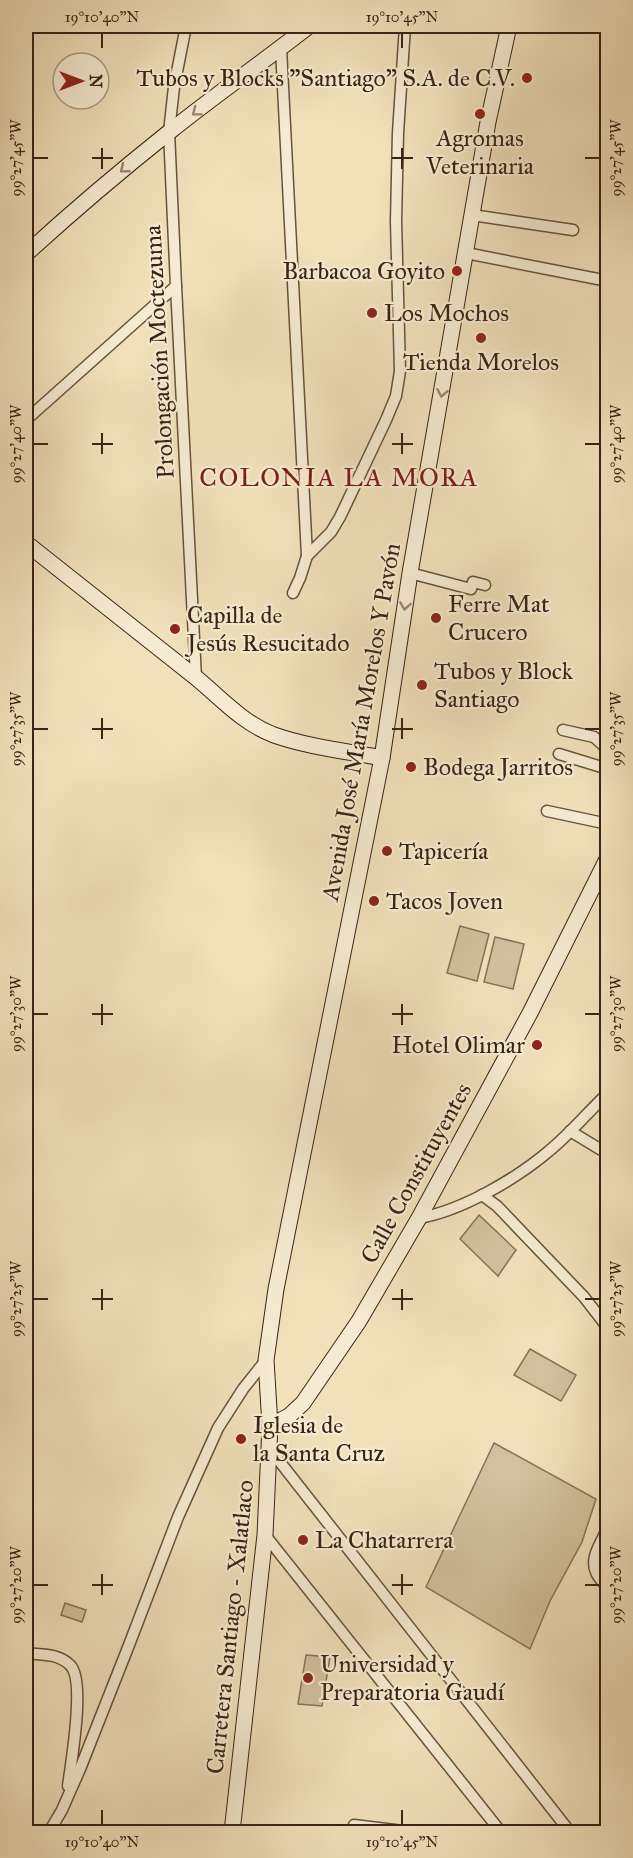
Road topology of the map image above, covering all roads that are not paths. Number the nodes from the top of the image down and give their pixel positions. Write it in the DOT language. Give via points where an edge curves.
graph roads {
  1 [pos="186,26"];
  2 [pos="309,26"];
  3 [pos="405,26"];
  4 [pos="509,26"];
  5 [pos="281,48"];
  6 [pos="170,132"];
  7 [pos="472,215"];
  8 [pos="573,231"];
  9 [pos="466,253"];
  10 [pos="26,254"];
  11 [pos="608,281"];
  12 [pos="176,286"];
  13 [pos="26,420"];
  14 [pos="26,543"];
  15 [pos="306,556"];
  16 [pos="411,573"];
  17 [pos="485,585"];
  18 [pos="293,593"];
  19 [pos="196,678"];
  20 [pos="563,730"];
  21 [pos="608,753"];
  22 [pos="559,754"];
  23 [pos="382,758"];
  24 [pos="608,769"];
  25 [pos="547,811"];
  26 [pos="608,824"];
  27 [pos="608,857"];
  28 [pos="608,1093"];
  29 [pos="570,1131"];
  30 [pos="608,1154"];
  31 [pos="483,1195"];
  32 [pos="419,1218"];
  33 [pos="608,1328"];
  34 [pos="266,1360"];
  35 [pos="270,1426"];
  36 [pos="269,1448"];
  37 [pos="608,1526"];
  38 [pos="265,1535"];
  39 [pos="607,1588"];
  40 [pos="26,1653"];
  41 [pos="67,1799"];
  42 [pos="354,1825"];
  43 [pos="496,1827"];
  44 [pos="49,1833"];
  45 [pos="232,1833"];
  46 [pos="411,1833"];
  47 [pos="570,1833"];
  1 -- 6 [label="street, Prolongación Moctezuma"];
  2 -- 5 [label="main road"];
  3 -- 15 [label="street" via="398,133 400,371 396,396 340,517 331,532"];
  4 -- 7 [label="main road, Avenida José María Morelos Y Pavón"];
  5 -- 6 [label="main road, one-way"];
  5 -- 15 [label="street"];
  6 -- 10 [label="main road, one-way"];
  6 -- 12 [label="street, Prolongación Moctezuma"];
  7 -- 8 [label="street"];
  7 -- 9 [label="main road, Avenida José María Morelos Y Pavón"];
  9 -- 11 [label="street"];
  9 -- 16 [label="main road, Avenida José María Morelos Y Pavón, one-way"];
  12 -- 13 [label="street"];
  12 -- 19 [label="street, Prolongación Moctezuma"];
  14 -- 19 [label="main road"];
  15 -- 18 [label="street"];
  16 -- 17 [label="street" via="471,588 472,582"];
  16 -- 23 [label="main road, Avenida José María Morelos Y Pavón, one-way"];
  19 -- 23 [label="main road" via="253,725 274,735"];
  20 -- 21 [label="street" via="594,737"];
  22 -- 24 [label="street"];
  23 -- 34 [label="main road, Avenida José María Morelos Y Pavón" via="276,1289"];
  25 -- 26 [label="street"];
  27 -- 32 [label="main road, Calle Constituyentes" via="530,1013"];
  28 -- 29 [label="street"];
  29 -- 30 [label="street"];
  29 -- 31 [label="street" via="548,1152"];
  31 -- 32 [label="street"];
  31 -- 33 [label="street" via="584,1297"];
  32 -- 35 [label="main road, Calle Constituyentes" via="359,1321 303,1403"];
  34 -- 35 [label="main road, Avenida José María Morelos Y Pavón"];
  34 -- 41 [label="street" via="218,1428 178,1517"];
  35 -- 36 [label="main road, Carretera Santiago - Xalatlaco"];
  36 -- 38 [label="main road, Carretera Santiago - Xalatlaco"];
  36 -- 47 [label="street"];
  37 -- 39 [label="street" via="595,1552 596,1574"];
  38 -- 43 [label="street"];
  38 -- 45 [label="main road, Carretera Santiago - Xalatlaco"];
  40 -- 41 [label="street" via="57,1656 72,1666 77,1682"];
  41 -- 44 [label="street"];
  42 -- 46 [label="street"];
}
